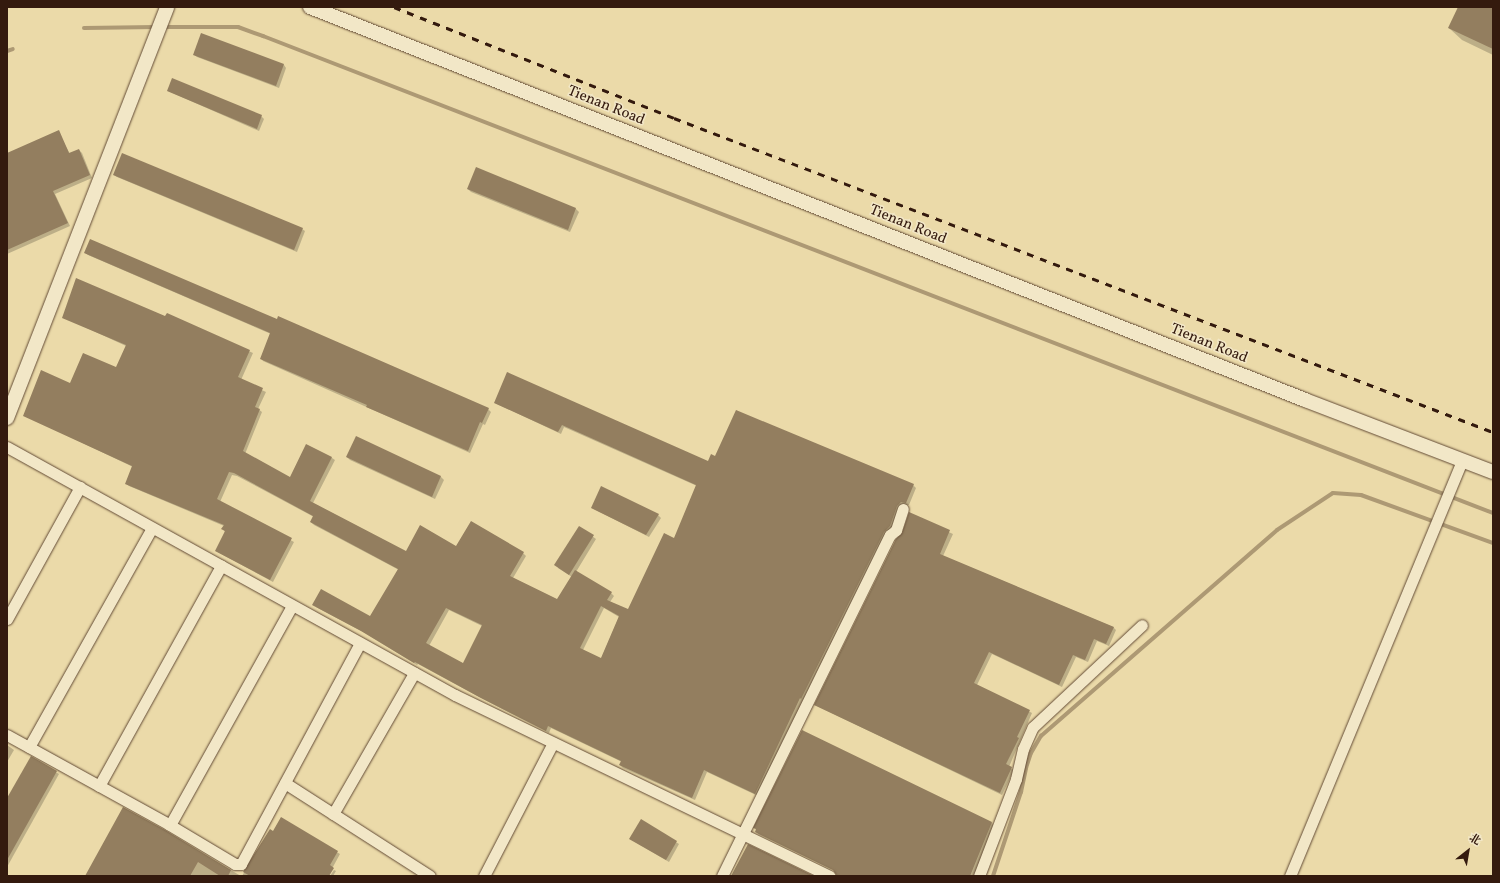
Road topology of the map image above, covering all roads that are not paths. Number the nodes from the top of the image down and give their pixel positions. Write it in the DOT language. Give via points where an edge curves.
graph roads {
  1 [pos="310,7"];
  2 [pos="165,12"];
  3 [pos="7,418"];
  4 [pos="7,447"];
  5 [pos="1462,460"];
  6 [pos="1493,472"];
  7 [pos="80,487"];
  8 [pos="903,509"];
  9 [pos="152,528"];
  10 [pos="221,566"];
  11 [pos="292,606"];
  12 [pos="7,619"];
  13 [pos="1142,625"];
  14 [pos="360,643"];
  15 [pos="414,674"];
  16 [pos="7,735"];
  17 [pos="553,743"];
  18 [pos="29,747"];
  19 [pos="285,783"];
  20 [pos="99,786"];
  21 [pos="333,814"];
  22 [pos="170,825"];
  23 [pos="743,834"];
  24 [pos="430,876"];
  25 [pos="484,876"];
  26 [pos="722,876"];
  27 [pos="830,876"];
  28 [pos="979,876"];
  29 [pos="1290,876"];
  1 -- 5 [label="street, Tienan Road"];
  2 -- 3 [label="street"];
  4 -- 7 [label="street"];
  5 -- 6 [label="street, Tienan Road"];
  5 -- 29 [label="street"];
  7 -- 9 [label="street"];
  7 -- 12 [label="street"];
  8 -- 23 [label="street" via="896,530 890,535"];
  9 -- 10 [label="street"];
  9 -- 18 [label="street"];
  10 -- 11 [label="street"];
  10 -- 20 [label="street"];
  11 -- 14 [label="street"];
  11 -- 22 [label="street"];
  13 -- 28 [label="street" via="1033,727"];
  14 -- 15 [label="street"];
  14 -- 19 [label="street"];
  15 -- 17 [label="street"];
  15 -- 21 [label="street"];
  16 -- 18 [label="street"];
  17 -- 23 [label="street"];
  17 -- 25 [label="street"];
  18 -- 20 [label="street"];
  19 -- 21 [label="street"];
  19 -- 22 [label="street" via="241,864 235,864"];
  20 -- 22 [label="street"];
  21 -- 24 [label="street"];
  23 -- 26 [label="street"];
  23 -- 27 [label="street"];
}
